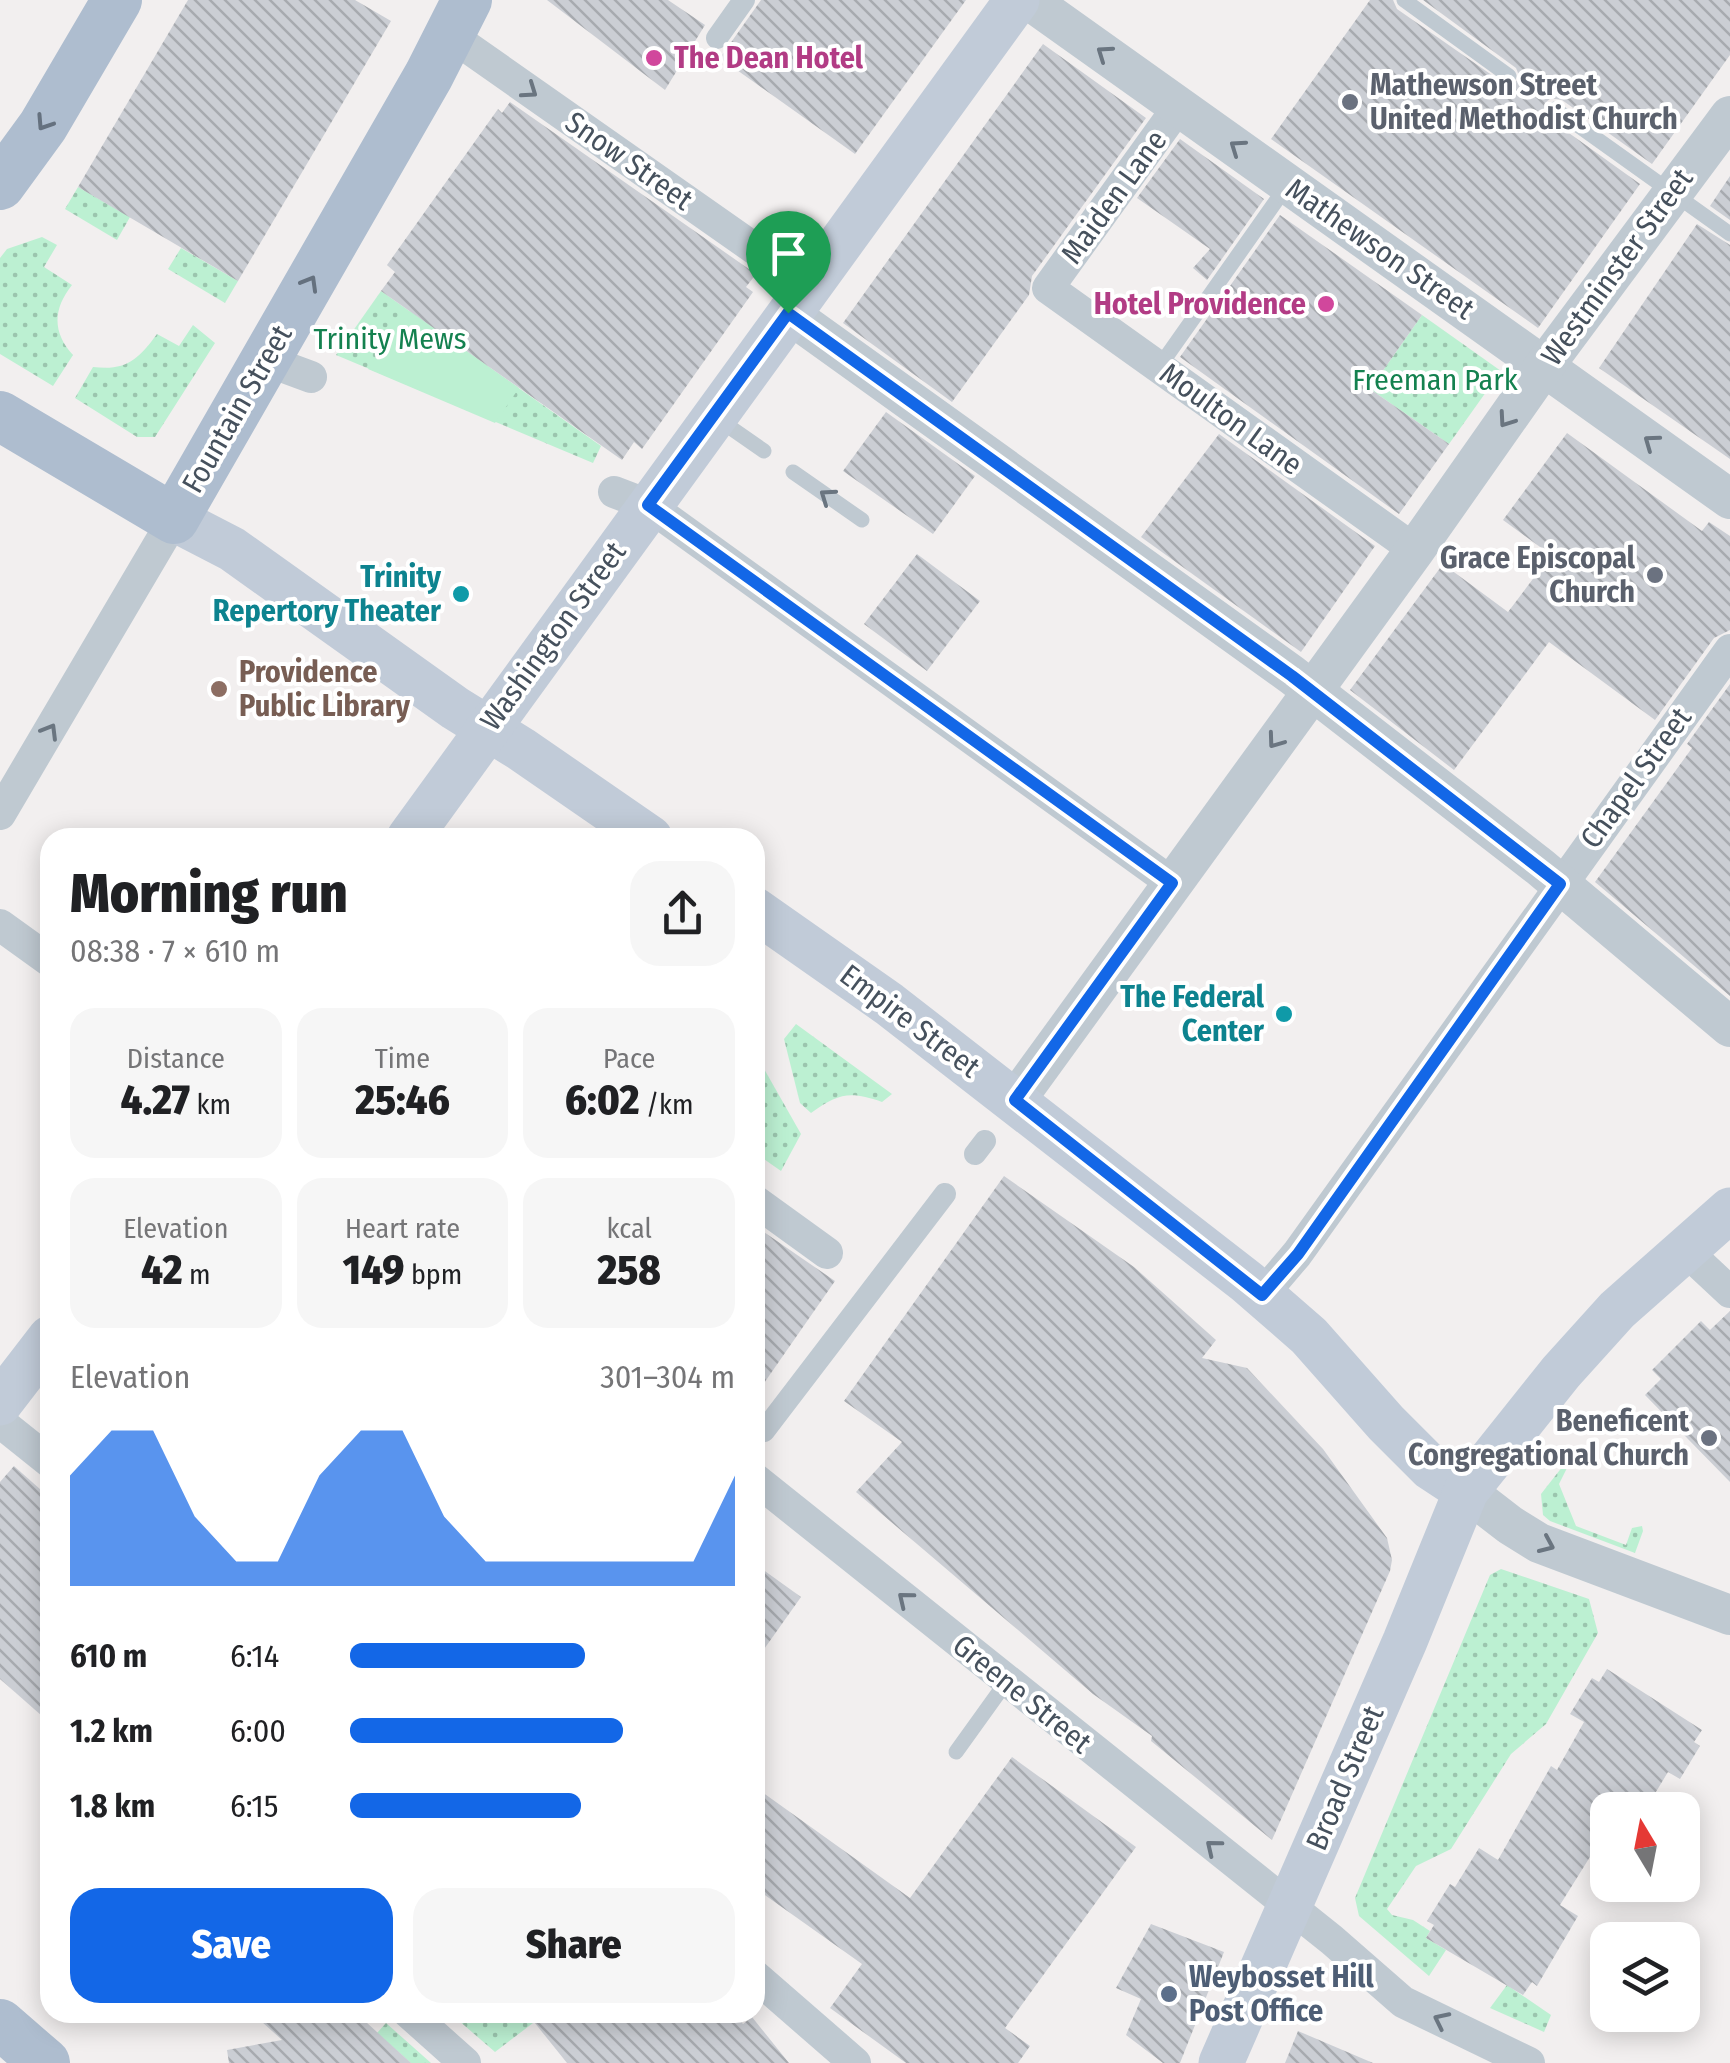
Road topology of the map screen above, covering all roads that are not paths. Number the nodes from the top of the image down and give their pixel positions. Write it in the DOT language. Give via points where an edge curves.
graph roads {
  1 [pos="117,0"];
  2 [pos="744,0"];
  3 [pos="1017,0"];
  4 [pos="1029,0"];
  5 [pos="1404,0"];
  6 [pos="458,18"];
  7 [pos="717,38"];
  8 [pos="1509,76"];
  9 [pos="1179,106"];
  10 [pos="1555,109"];
  11 [pos="1730,116"];
  12 [pos="1288,184"];
  13 [pos="0,185"];
  14 [pos="1671,193"];
  15 [pos="1730,234"];
  16 [pos="1048,288"];
  17 [pos="797,301"];
  18 [pos="265,360"];
  19 [pos="1545,366"];
  20 [pos="1159,367"];
  21 [pos="311,377"];
  22 [pos="0,416"];
  23 [pos="714,416"];
  24 [pos="764,451"];
  25 [pos="793,472"];
  26 [pos="1730,498"];
  27 [pos="631,499"];
  28 [pos="174,519"];
  29 [pos="862,520"];
  30 [pos="1414,550"];
  31 [pos="1730,650"];
  32 [pos="1312,691"];
  33 [pos="487,727"];
  34 [pos="0,814"];
  35 [pos="417,828"];
  36 [pos="635,828"];
  37 [pos="1172,883"];
  38 [pos="1560,884"];
  39 [pos="765,917"];
  40 [pos="0,925"];
  41 [pos="40,954"];
  42 [pos="1730,1027"];
  43 [pos="1015,1100"];
  44 [pos="945,1194"];
  45 [pos="765,1208"];
  46 [pos="1730,1210"];
  47 [pos="1686,1251"];
  48 [pos="827,1252"];
  49 [pos="1730,1292"];
  50 [pos="1262,1295"];
  51 [pos="40,1351"];
  52 [pos="0,1404"];
  53 [pos="0,1422"];
  54 [pos="765,1430"];
  55 [pos="40,1454"];
  56 [pos="765,1488"];
  57 [pos="1466,1492"];
  58 [pos="1730,1615"];
  59 [pos="1007,1681"];
  60 [pos="956,1752"];
  61 [pos="1289,1908"];
  62 [pos="765,1985"];
  63 [pos="420,2023"];
  64 [pos="0,2024"];
  65 [pos="45,2063"];
  66 [pos="465,2063"];
  67 [pos="854,2063"];
  68 [pos="1221,2063"];
  69 [pos="1528,2063"];
  1 -- 13 [label="main road, one-way"];
  2 -- 7 [label="street"];
  3 -- 17 [label="main road, Washington Street"];
  9 -- 4 [label="street, Mathewson Street, one-way"];
  5 -- 8 [label="lane"];
  6 -- 17 [label="street, Snow Street, one-way"];
  18 -- 6 [label="main road, Fountain Street, one-way"];
  12 -- 9 [label="street, Mathewson Street, one-way"];
  9 -- 16 [label="street, Maiden Lane"];
  10 -- 14 [label="lane"];
  11 -- 14 [label="street, Westminster Street"];
  12 -- 19 [label="street, Mathewson Street"];
  12 -- 20 [label="lane"];
  14 -- 15 [label="lane"];
  14 -- 19 [label="street, Westminster Street"];
  16 -- 20 [label="street, Moulton Lane"];
  17 -- 23 [label="main road, Washington Street"];
  17 -- 32 [label="street, Snow Street"];
  18 -- 21 [label="street"];
  18 -- 28 [label="main road, Fountain Street"];
  26 -- 19 [label="street, Mathewson Street, one-way"];
  19 -- 30 [label="street, Westminster Street, one-way"];
  20 -- 30 [label="street, Moulton Lane"];
  22 -- 28 [label="main road"];
  23 -- 24 [label="lane"];
  23 -- 27 [label="main road, Washington Street"];
  29 -- 25 [label="lane, one-way"];
  27 -- 33 [label="main road, Washington Street"];
  27 -- 37 [label="street"];
  28 -- 33 [label="main road" via="232,550"];
  34 -- 28 [label="street, Fountain Street, one-way"];
  30 -- 32 [label="street, Westminster Street"];
  31 -- 38 [label="street, Chapel Street"];
  32 -- 37 [label="street, Westminster Street, one-way"];
  32 -- 38 [label="street, Snow Street"];
  33 -- 35 [label="main road, Washington Street"];
  33 -- 36 [label="main road"];
  37 -- 43 [label="street, Westminster Street"];
  38 -- 42 [label="street, Snow Street"];
  38 -- 50 [label="street, Chapel Street" via="1298,1254"];
  39 -- 43 [label="main road, Empire Street"];
  40 -- 41 [label="street"];
  43 -- 50 [label="main road, Empire Street"];
  44 -- 54 [label="street"];
  45 -- 48 [label="street"];
  46 -- 47 [label="main road, Broad Street"];
  47 -- 49 [label="street"];
  47 -- 57 [label="main road, Broad Street" via="1617,1310"];
  50 -- 57 [label="main road, Empire Street" via="1431,1468"];
  51 -- 52 [label="main road"];
  53 -- 55 [label="street"];
  59 -- 56 [label="street, Greene Street, one-way"];
  57 -- 58 [label="street, one-way" via="1539,1542"];
  57 -- 61 [label="main road, Broad Street"];
  59 -- 60 [label="lane"];
  61 -- 59 [label="street, Greene Street, one-way"];
  61 -- 68 [label="main road, Broad Street"];
  69 -- 61 [label="street, Greene Street, one-way" via="1404,2002"];
  62 -- 67 [label="street"];
  63 -- 66 [label="street"];
  64 -- 65 [label="main road"];
}
